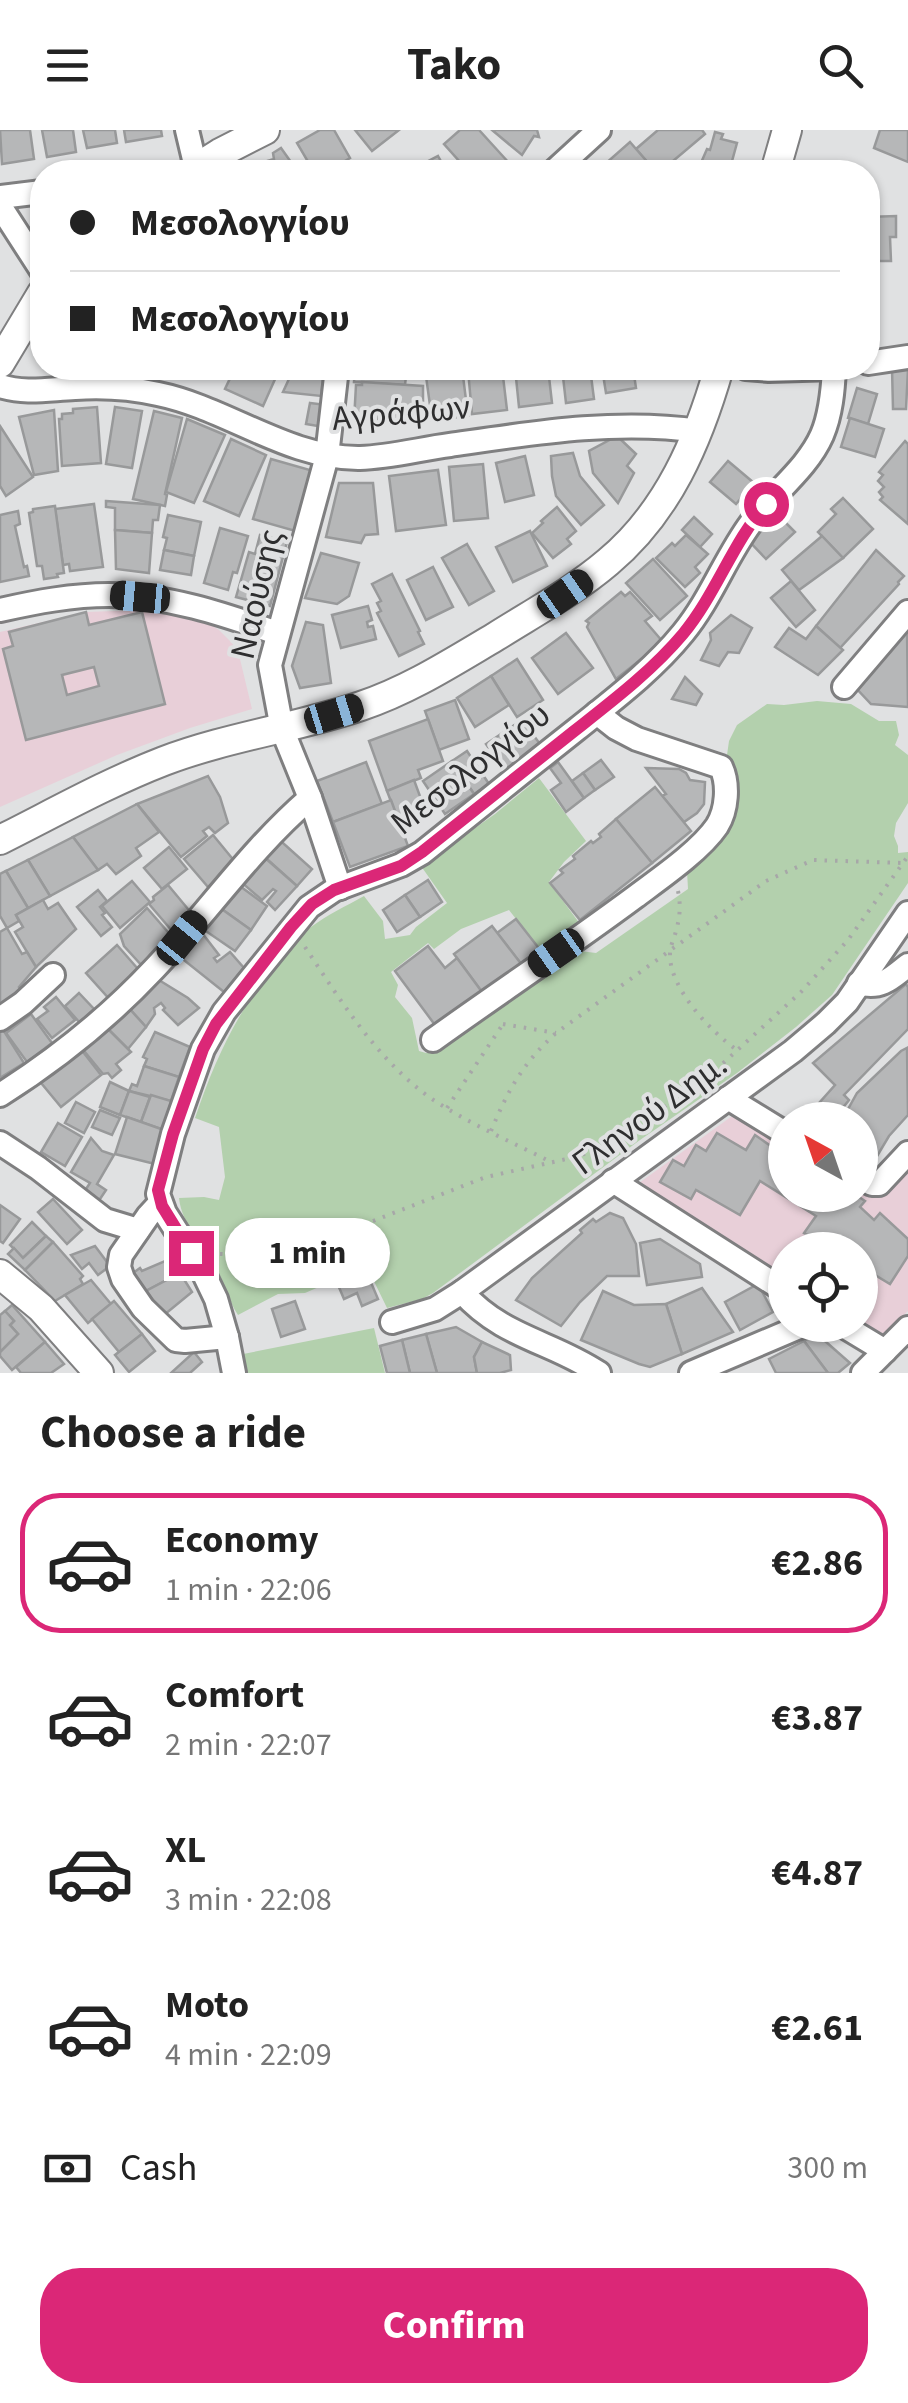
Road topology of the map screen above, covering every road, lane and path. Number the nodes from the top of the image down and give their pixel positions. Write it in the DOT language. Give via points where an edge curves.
graph roads {
  1 [pos="187,130"];
  2 [pos="265,130"];
  3 [pos="787,130"];
  4 [pos="592,133"];
  5 [pos="188,160"];
  6 [pos="209,160"];
  7 [pos="564,160"];
  8 [pos="778,160"];
  9 [pos="30,193"];
  10 [pos="0,197"];
  11 [pos="0,206"];
  12 [pos="30,252"];
  13 [pos="30,314"];
  14 [pos="908,357"];
  15 [pos="880,360"];
  16 [pos="0,363"];
  17 [pos="336,380"];
  18 [pos="715,380"];
  19 [pos="833,380"];
  20 [pos="0,386"];
  21 [pos="700,430"];
  22 [pos="327,456"];
  23 [pos="0,610"];
  24 [pos="908,612"];
  25 [pos="277,633"];
  26 [pos="844,687"];
  27 [pos="597,713"];
  28 [pos="282,729"];
  29 [pos="310,798"];
  30 [pos="0,840"];
  31 [pos="908,856"];
  32 [pos="903,863"];
  33 [pos="674,866"];
  34 [pos="340,888"];
  35 [pos="908,913"];
  36 [pos="291,927"];
  37 [pos="670,949"];
  38 [pos="908,966"];
  39 [pos="53,975"];
  40 [pos="859,984"];
  41 [pos="488,1001"];
  42 [pos="0,1019"];
  43 [pos="503,1024"];
  44 [pos="556,1033"];
  45 [pos="433,1040"];
  46 [pos="737,1050"];
  47 [pos="0,1095"];
  48 [pos="728,1098"];
  49 [pos="446,1108"];
  50 [pos="768,1123"];
  51 [pos="491,1132"];
  52 [pos="0,1143"];
  53 [pos="908,1153"];
  54 [pos="554,1164"];
  55 [pos="613,1181"];
  56 [pos="878,1184"];
  57 [pos="160,1203"];
  58 [pos="138,1230"];
  59 [pos="244,1256"];
  60 [pos="0,1274"];
  61 [pos="768,1280"];
  62 [pos="462,1292"];
  63 [pos="392,1322"];
  64 [pos="908,1328"];
  65 [pos="228,1337"];
  66 [pos="768,1340"];
  67 [pos="871,1342"];
  68 [pos="885,1350"];
  69 [pos="99,1373"];
  70 [pos="234,1373"];
  71 [pos="599,1373"];
  72 [pos="691,1373"];
  73 [pos="863,1373"];
  1 -- 5 [label="street"];
  2 -- 6 [label="street"];
  3 -- 8 [label="street"];
  4 -- 7 [label="street"];
  9 -- 10 [label="street"];
  11 -- 12 [label="street"];
  13 -- 16 [label="street"];
  14 -- 15 [label="street"];
  17 -- 22 [label="street, Ναούσης"];
  18 -- 21 [label="street"];
  19 -- 27 [label="street, Μεσολογγίου" via="814,448 746,528 704,605 654,664"];
  20 -- 22 [label="street, Αγράφων" via="20,392 102,387 161,394"];
  21 -- 22 [label="street, Αγράφων" via="606,426 364,458"];
  21 -- 28 [label="street" via="646,522 582,582 404,689"];
  22 -- 25 [label="street, Ναούσης"];
  23 -- 25 [label="street" via="92,595 140,597"];
  24 -- 26 [label="street"];
  25 -- 28 [label="street, Ναούσης" via="270,665"];
  27 -- 33 [label="street" via="629,735 724,771 720,822"];
  27 -- 34 [label="street, Μεσολογγίου" via="422,852"];
  28 -- 29 [label="street, Ναούσης"];
  28 -- 30 [label="street" via="165,760"];
  29 -- 34 [label="street, Ναούσης"];
  29 -- 47 [label="street" via="251,854 107,1016"];
  31 -- 32 [label="path"];
  32 -- 37 [label="path" via="813,860 766,881"];
  32 -- 46 [label="path" via="825,966"];
  33 -- 37 [label="path" via="680,903"];
  33 -- 41 [label="street"];
  34 -- 36 [label="street, Μεσολογγίου"];
  35 -- 40 [label="street, Γληνού Δημ."];
  36 -- 49 [label="path" via="378,1049"];
  36 -- 57 [label="street, Μεσολογγίου" via="208,1036 160,1178"];
  37 -- 44 [label="path"];
  37 -- 46 [label="path" via="672,968 696,1011"];
  38 -- 40 [label="street" via="878,986"];
  39 -- 42 [label="street"];
  40 -- 48 [label="street, Γληνού Δημ." via="826,1023"];
  41 -- 43 [label="path"];
  41 -- 45 [label="street"];
  43 -- 44 [label="path"];
  43 -- 49 [label="path"];
  44 -- 51 [label="path" via="513,1082"];
  46 -- 54 [label="path" via="653,1116"];
  48 -- 50 [label="street"];
  48 -- 55 [label="street, Γληνού Δημ."];
  49 -- 51 [label="path"];
  51 -- 54 [label="path"];
  52 -- 58 [label="street" via="105,1220"];
  53 -- 56 [label="street"];
  54 -- 59 [label="path" via="486,1177 373,1221"];
  55 -- 61 [label="street"];
  55 -- 62 [label="street, Γληνού Δημ."];
  57 -- 58 [label="street"];
  57 -- 65 [label="street" via="212,1288"];
  58 -- 65 [label="street" via="118,1267 142,1308 180,1342"];
  60 -- 69 [label="street"];
  62 -- 63 [label="street, Γληνού Δημ."];
  62 -- 71 [label="street" via="494,1321"];
  64 -- 68 [label="street"];
  65 -- 70 [label="street"];
  66 -- 72 [label="street"];
  67 -- 68 [label="street"];
  68 -- 73 [label="street"];
}
